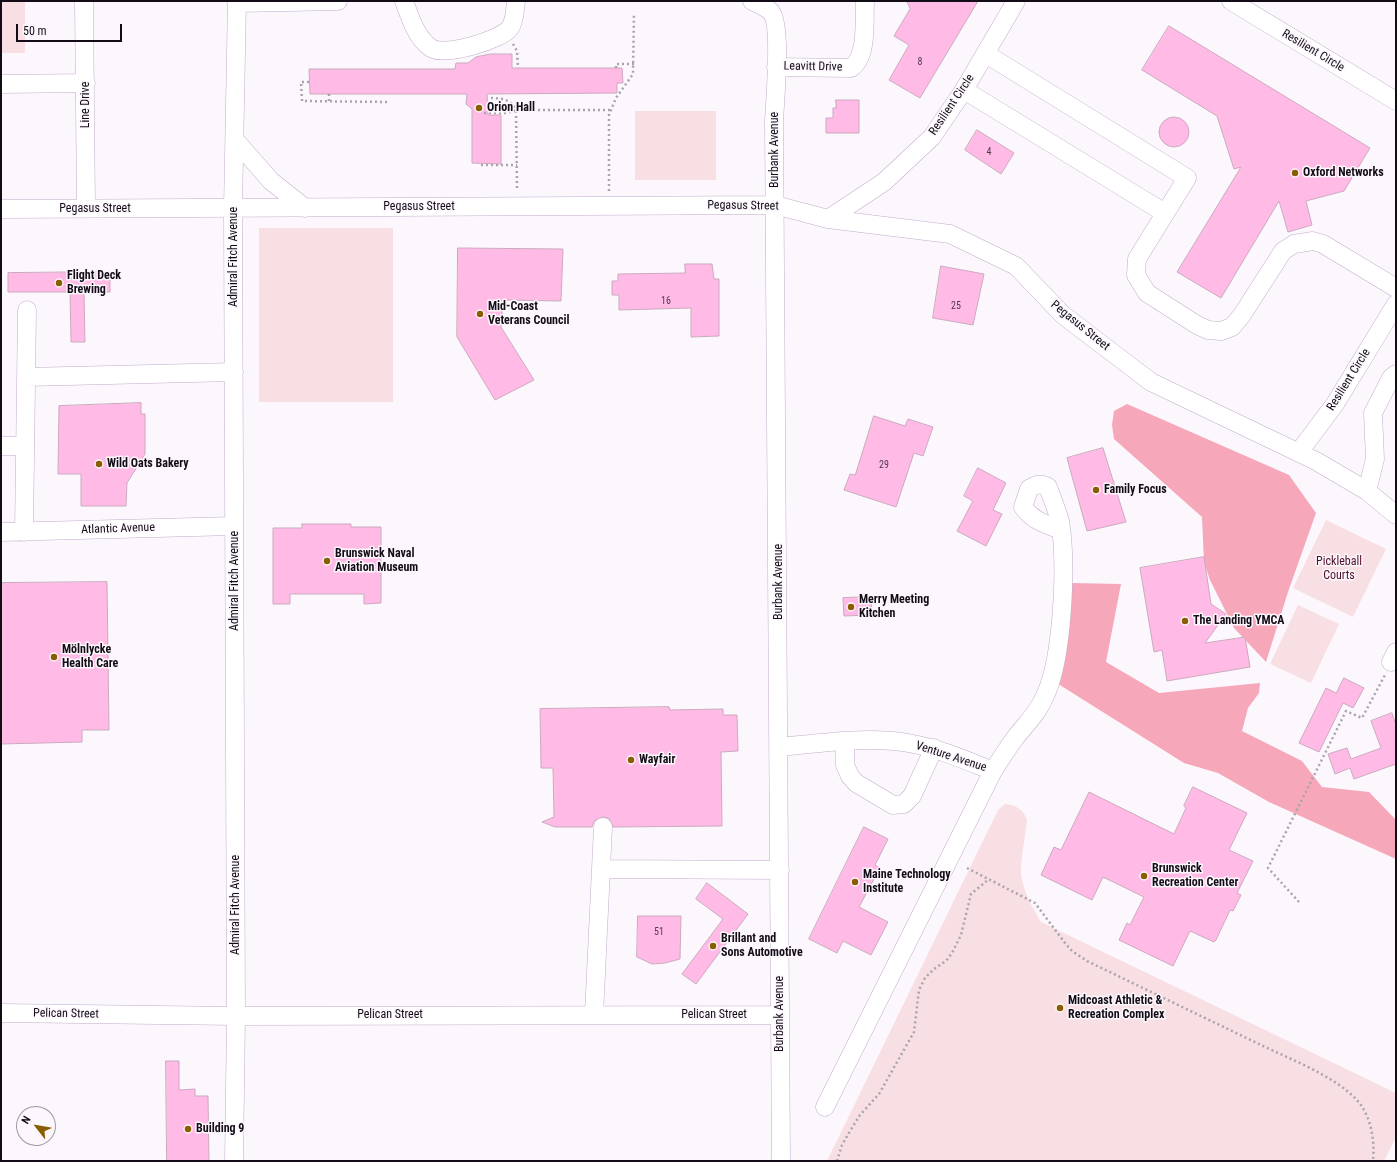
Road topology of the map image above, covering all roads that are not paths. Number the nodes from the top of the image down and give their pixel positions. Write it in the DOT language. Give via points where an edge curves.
graph roads {
  1 [pos="84,1"];
  2 [pos="338,1"];
  3 [pos="404,1"];
  4 [pos="516,1"];
  5 [pos="865,1"];
  6 [pos="1016,1"];
  7 [pos="1231,1"];
  8 [pos="237,2"];
  9 [pos="760,3"];
  10 [pos="986,54"];
  11 [pos="776,67"];
  12 [pos="86,83"];
  13 [pos="1,84"];
  14 [pos="964,90"];
  15 [pos="1396,101"];
  16 [pos="235,140"];
  17 [pos="775,205"];
  18 [pos="305,208"];
  19 [pos="1,209"];
  20 [pos="86,209"];
  21 [pos="233,209"];
  22 [pos="1165,213"];
  23 [pos="828,219"];
  24 [pos="1396,288"];
  25 [pos="1396,304"];
  26 [pos="27,310"];
  27 [pos="234,372"];
  28 [pos="1396,374"];
  29 [pos="26,377"];
  30 [pos="1,446"];
  31 [pos="25,446"];
  32 [pos="1299,452"];
  33 [pos="1367,491"];
  34 [pos="1396,515"];
  35 [pos="234,526"];
  36 [pos="1,532"];
  37 [pos="24,532"];
  38 [pos="1061,535"];
  39 [pos="845,740"];
  40 [pos="780,746"];
  41 [pos="934,748"];
  42 [pos="993,771"];
  43 [pos="603,827"];
  44 [pos="601,868"];
  45 [pos="780,870"];
  46 [pos="1,1013"];
  47 [pos="594,1015"];
  48 [pos="780,1015"];
  49 [pos="236,1016"];
  50 [pos="825,1107"];
  51 [pos="234,1161"];
  52 [pos="781,1161"];
  1 -- 12 [label="street, Line Drive"];
  2 -- 8 [label="street"];
  3 -- 4 [label="street" via="419,36 426,44 440,51 488,41 505,34 512,26"];
  5 -- 11 [label="street, Leavitt Drive" via="863,48 858,64 852,68"];
  6 -- 10 [label="street, Resilient Circle"];
  7 -- 15 [label="street, Resilient Circle"];
  8 -- 16 [label="street, Admiral Fitch Avenue"];
  9 -- 11 [label="street, Burbank Avenue" via="771,13 775,23"];
  10 -- 14 [label="street, Resilient Circle"];
  10 -- 22 [label="street" via="1187,178"];
  11 -- 17 [label="street, Burbank Avenue"];
  12 -- 13 [label="street"];
  12 -- 20 [label="street, Line Drive"];
  14 -- 22 [label="street"];
  14 -- 23 [label="street, Resilient Circle" via="932,137 884,182"];
  16 -- 18 [label="street" via="272,181"];
  16 -- 21 [label="street, Admiral Fitch Avenue"];
  17 -- 18 [label="street, Pegasus Street"];
  17 -- 23 [label="street, Pegasus Street"];
  17 -- 40 [label="street, Burbank Avenue"];
  18 -- 21 [label="street, Pegasus Street"];
  19 -- 20 [label="street, Pegasus Street"];
  20 -- 21 [label="street, Pegasus Street"];
  21 -- 27 [label="street, Admiral Fitch Avenue"];
  22 -- 24 [label="street" via="1137,259 1136,275 1147,293 1208,330 1221,331 1232,327 1276,260 1283,251 1294,244 1312,240 1323,244"];
  23 -- 32 [label="street, Pegasus Street" via="950,234 1016,266 1063,315 1151,382"];
  25 -- 32 [label="street, Resilient Circle" via="1335,404"];
  26 -- 29 [label="street"];
  27 -- 29 [label="street"];
  27 -- 35 [label="street, Admiral Fitch Avenue"];
  28 -- 33 [label="street" via="1391,378 1373,413 1375,459"];
  29 -- 31 [label="street"];
  30 -- 31 [label="street"];
  31 -- 37 [label="street"];
  32 -- 33 [label="street, Pegasus Street"];
  33 -- 34 [label="street, Pegasus Street"];
  35 -- 37 [label="street, Atlantic Avenue"];
  35 -- 49 [label="street, Admiral Fitch Avenue"];
  36 -- 37 [label="street, Atlantic Avenue"];
  38 -- 42 [label="street, Venture Avenue" via="1063,594 1057,651 1046,695 1034,716"];
  39 -- 40 [label="street, Venture Avenue"];
  39 -- 41 [label="street, Venture Avenue" via="907,742"];
  39 -- 41 [label="street" via="845,765 850,776 856,783 893,805 904,804 912,796"];
  40 -- 45 [label="street, Burbank Avenue"];
  41 -- 42 [label="street, Venture Avenue"];
  42 -- 50 [label="street"];
  43 -- 44 [label="street"];
  44 -- 45 [label="street"];
  44 -- 47 [label="street"];
  45 -- 48 [label="street, Burbank Avenue"];
  46 -- 49 [label="street, Pelican Street"];
  47 -- 48 [label="street, Pelican Street"];
  47 -- 49 [label="street, Pelican Street"];
  48 -- 52 [label="street, Burbank Avenue"];
  49 -- 51 [label="street, Admiral Fitch Avenue"];
}
